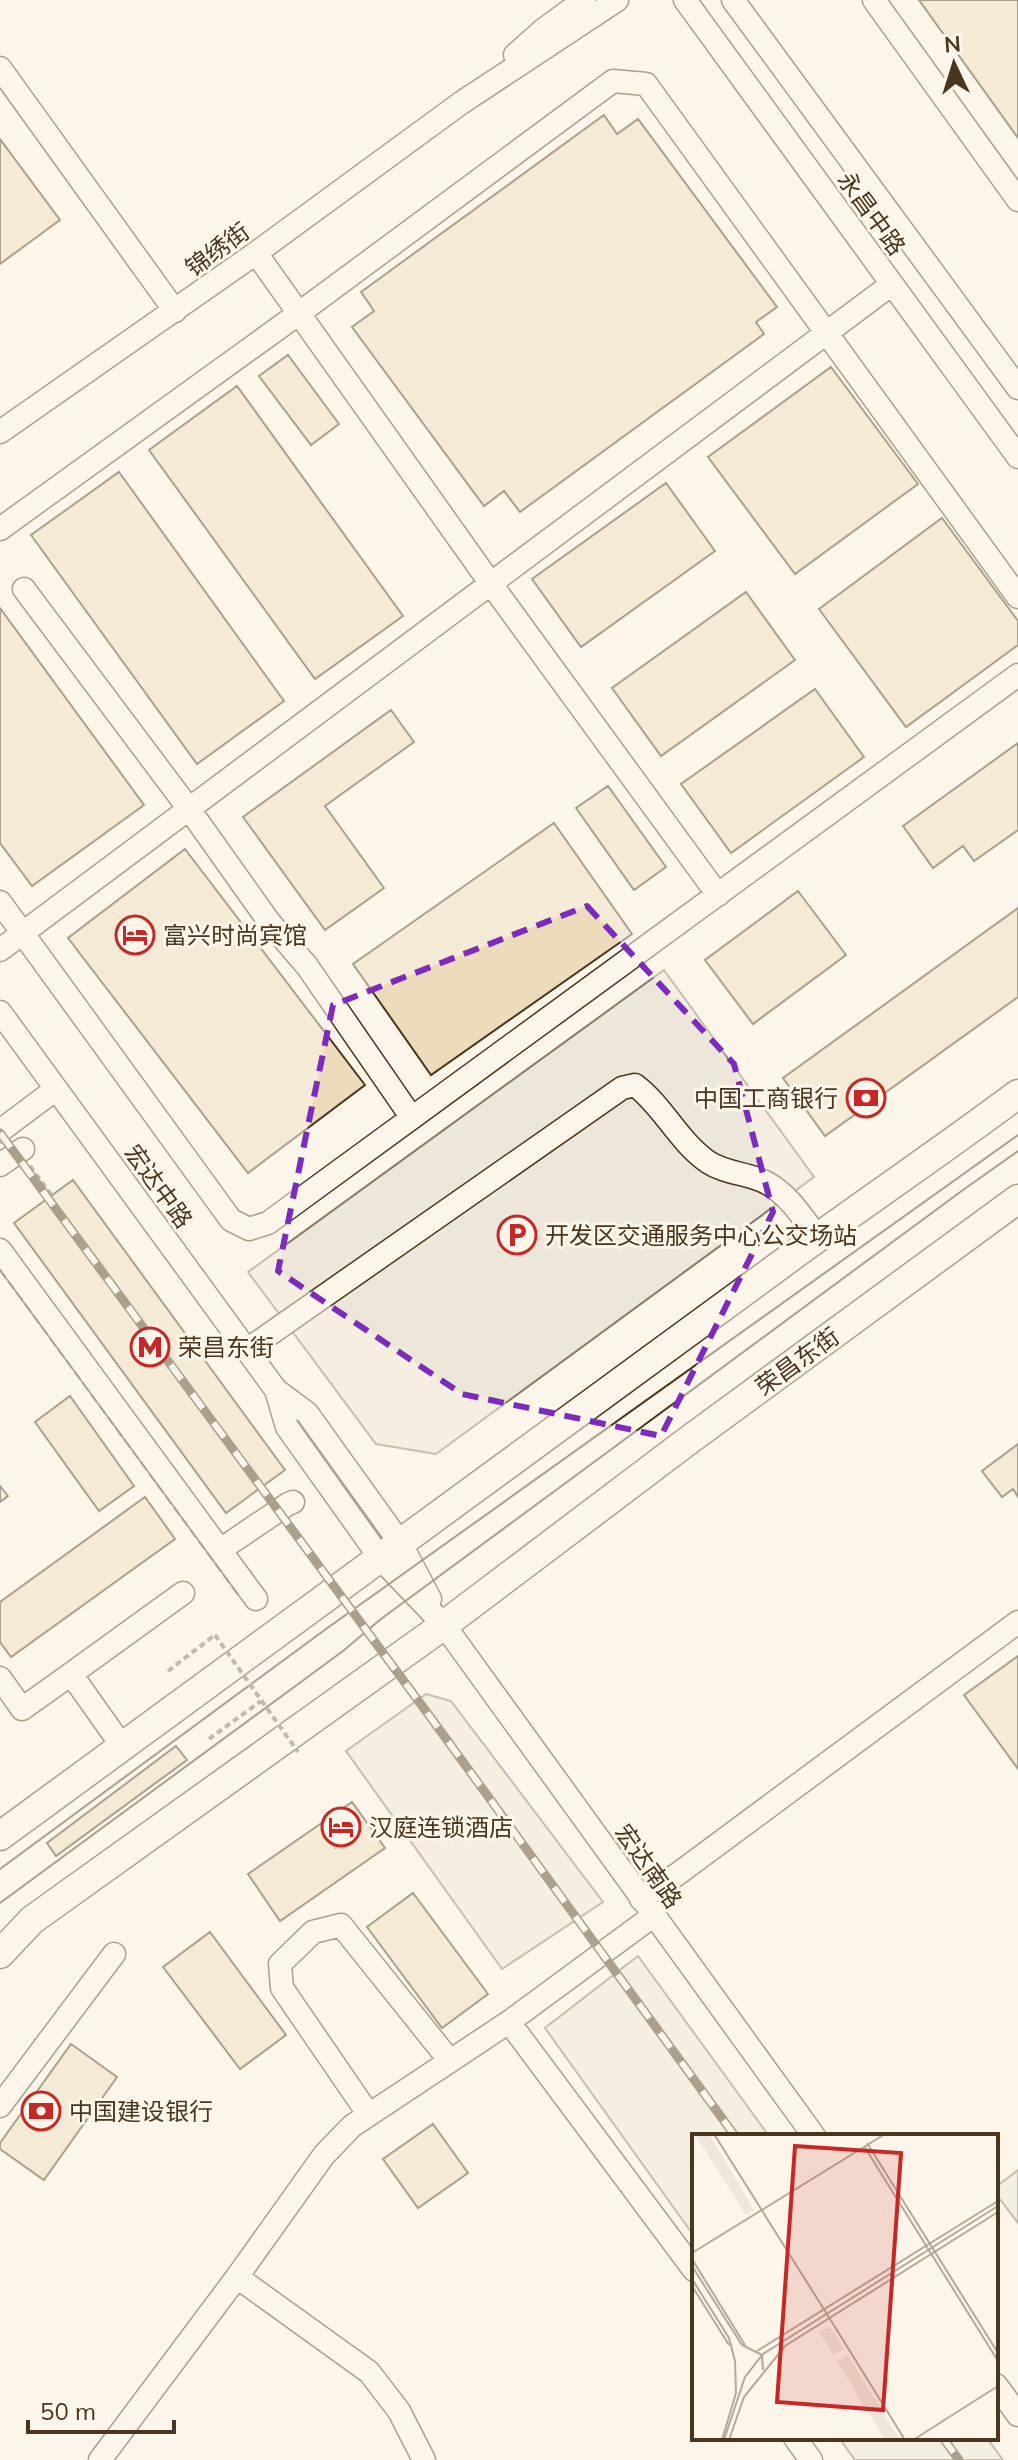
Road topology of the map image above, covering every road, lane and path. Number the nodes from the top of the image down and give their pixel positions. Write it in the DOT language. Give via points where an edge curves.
graph roads {
  1 [pos="584,0"];
  2 [pos="617,0"];
  3 [pos="685,0"];
  4 [pos="733,0"];
  5 [pos="874,0"];
  6 [pos="0,68"];
  7 [pos="461,103"];
  8 [pos="1018,200"];
  9 [pos="256,253"];
  10 [pos="892,284"];
  11 [pos="175,311"];
  12 [pos="298,314"];
  13 [pos="826,334"];
  14 [pos="1016,381"];
  15 [pos="0,432"];
  16 [pos="1018,457"];
  17 [pos="0,529"];
  18 [pos="491,584"];
  19 [pos="24,589"];
  20 [pos="1018,597"];
  21 [pos="1018,675"];
  22 [pos="189,809"];
  23 [pos="718,895"];
  24 [pos="0,902"];
  25 [pos="23,933"];
  26 [pos="0,950"];
  27 [pos="0,1012"];
  28 [pos="56,1089"];
  29 [pos="1018,1094"];
  30 [pos="412,1118"];
  31 [pos="0,1131"];
  32 [pos="21,1150"];
  33 [pos="0,1165"];
  34 [pos="52,1196"];
  35 [pos="1018,1199"];
  36 [pos="818,1238"];
  37 [pos="0,1250"];
  38 [pos="247,1350"];
  39 [pos="293,1502"];
  40 [pos="220,1550"];
  41 [pos="391,1551"];
  42 [pos="183,1593"];
  43 [pos="256,1599"];
  44 [pos="1018,1622"];
  45 [pos="444,1625"];
  46 [pos="168,1671"];
  47 [pos="71,1674"];
  48 [pos="0,1678"];
  49 [pos="261,1701"];
  50 [pos="209,1739"];
  51 [pos="122,1746"];
  52 [pos="298,1752"];
  53 [pos="0,1836"];
  54 [pos="647,1908"];
  55 [pos="0,1954"];
  56 [pos="114,1954"];
  57 [pos="509,2022"];
  58 [pos="450,2061"];
  59 [pos="0,2106"];
  60 [pos="369,2115"];
  61 [pos="813,2134"];
  62 [pos="692,2267"];
  63 [pos="237,2277"];
  64 [pos="998,2388"];
  65 [pos="1018,2415"];
  66 [pos="796,2440"];
  67 [pos="100,2460"];
  68 [pos="424,2460"];
  69 [pos="811,2460"];
  1 -- 7 [label="street, 锦绣街"];
  2 -- 7 [label="street, 锦绣街"];
  3 -- 10 [label="street, 永昌中路"];
  4 -- 14 [label="street, 永昌中路"];
  5 -- 8 [label="street"];
  6 -- 11 [label="street"];
  7 -- 9 [label="street, 锦绣街"];
  9 -- 11 [label="street, 锦绣街"];
  9 -- 12 [label="street"];
  10 -- 13 [label="street"];
  10 -- 16 [label="street, 永昌中路"];
  11 -- 15 [label="street, 锦绣街"];
  12 -- 13 [label="street" via="613,81 646,84"];
  12 -- 17 [label="street"];
  12 -- 18 [label="street"];
  13 -- 18 [label="street"];
  13 -- 20 [label="street"];
  18 -- 22 [label="street"];
  18 -- 23 [label="street"];
  19 -- 22 [label="street"];
  21 -- 23 [label="street"];
  22 -- 25 [label="street"];
  22 -- 30 [label="street"];
  23 -- 30 [label="street"];
  24 -- 25 [label="street"];
  25 -- 26 [label="street"];
  25 -- 30 [label="street" via="231,1220 249,1229 268,1223"];
  27 -- 28 [label="street, 宏达中路"];
  28 -- 31 [label="street"];
  28 -- 38 [label="street, 宏达中路"];
  29 -- 36 [label="main road"];
  32 -- 33 [label="street"];
  32 -- 34 [label="path"];
  35 -- 45 [label="main road, 荣昌东街"];
  36 -- 38 [label="street" via="787,1197 765,1181 709,1162 635,1085 622,1088"];
  36 -- 41 [label="main road"];
  37 -- 40 [label="street"];
  38 -- 41 [label="street, 宏达中路" via="276,1390 307,1413"];
  39 -- 40 [label="street"];
  40 -- 43 [label="street"];
  41 -- 45 [label="street, 宏达南路"];
  41 -- 51 [label="main road"];
  42 -- 47 [label="street"];
  44 -- 54 [label="street" via="679,1873"];
  45 -- 54 [label="street, 宏达南路"];
  45 -- 55 [label="main road, 荣昌东街" via="32,1920"];
  46 -- 49 [label="path, bridge" via="215,1635"];
  47 -- 48 [label="street" via="22,1709"];
  47 -- 51 [label="street"];
  49 -- 50 [label="path"];
  49 -- 52 [label="path, bridge"];
  51 -- 53 [label="main road"];
  54 -- 57 [label="street"];
  54 -- 61 [label="street, 宏达南路"];
  56 -- 59 [label="street"];
  57 -- 58 [label="street"];
  57 -- 62 [label="street"];
  58 -- 60 [label="street"];
  58 -- 60 [label="street" via="341,1925 313,1932 280,1964 282,1988"];
  60 -- 63 [label="street" via="324,2155"];
  63 -- 67 [label="street"];
  63 -- 68 [label="street" via="369,2372 399,2411"];
  64 -- 65 [label="street"];
  66 -- 69 [label="street"];
}
